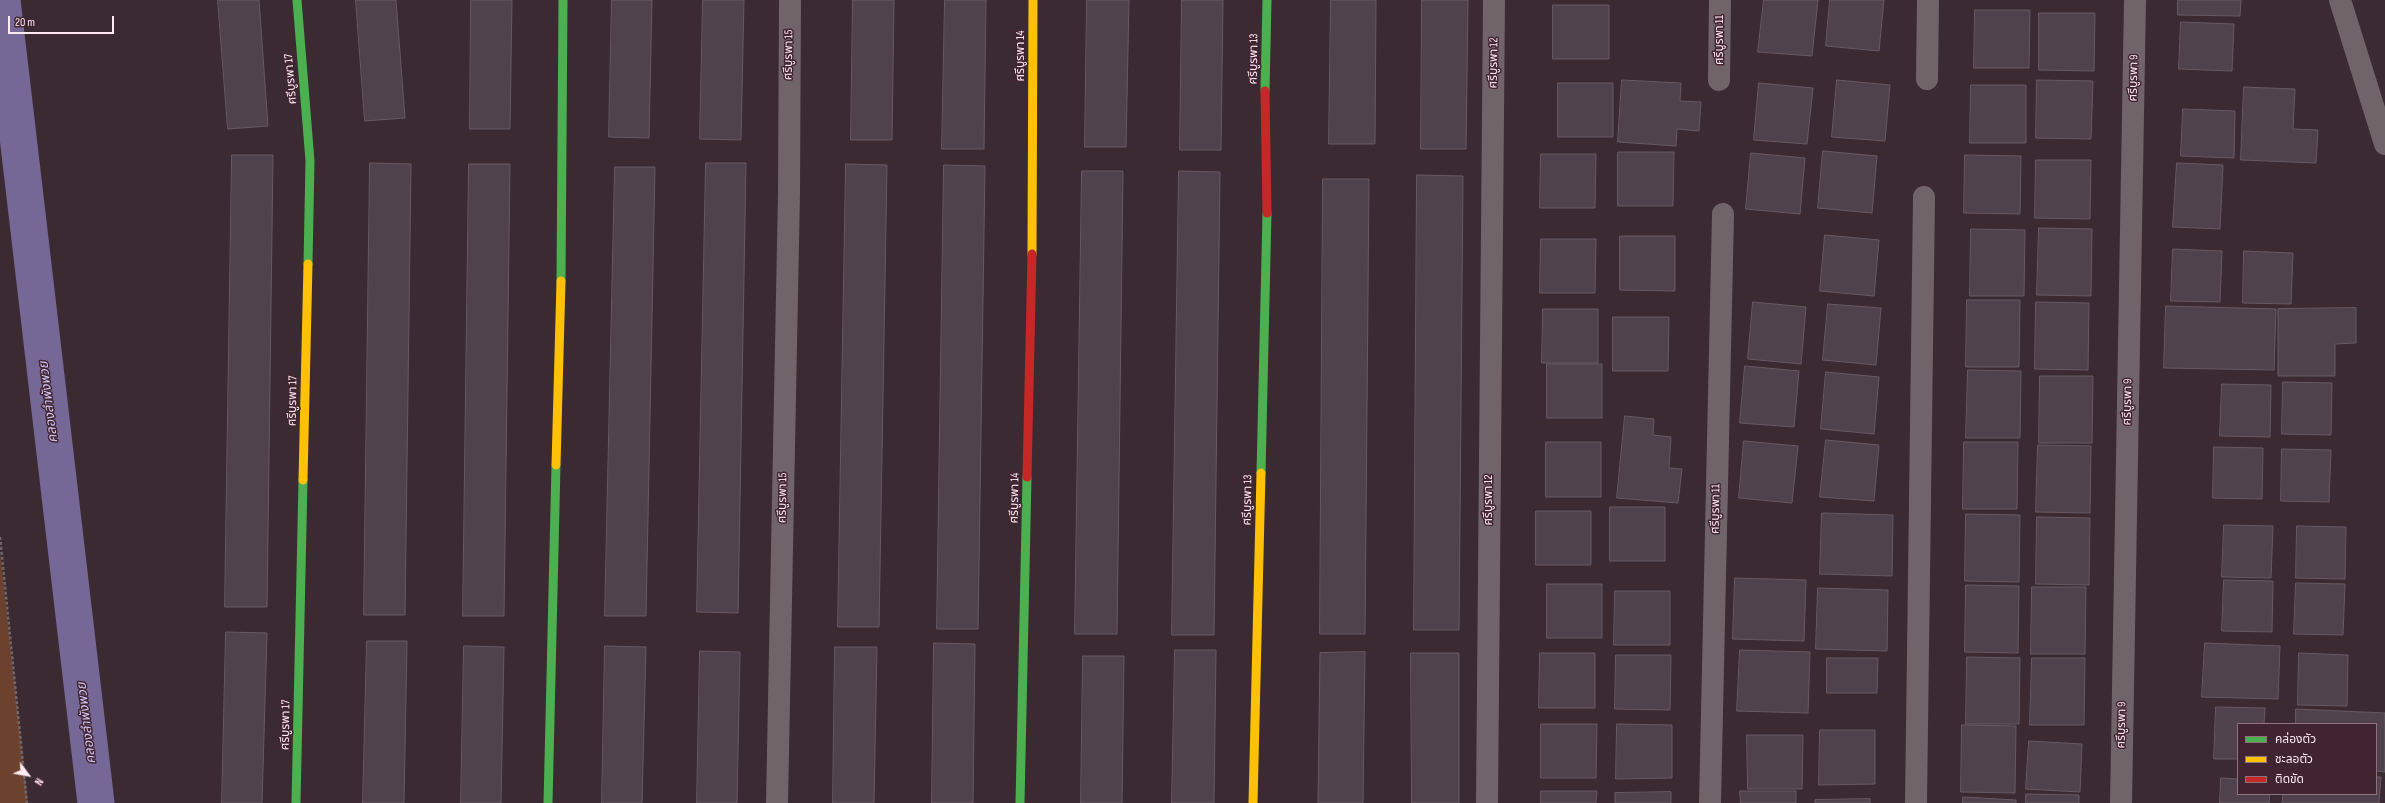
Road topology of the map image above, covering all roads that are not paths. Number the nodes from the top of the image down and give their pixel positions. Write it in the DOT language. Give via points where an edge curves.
graph roads {
  1 [pos="297,0"];
  2 [pos="563,0"];
  3 [pos="790,0"];
  4 [pos="1033,0"];
  5 [pos="1267,0"];
  6 [pos="1494,0"];
  7 [pos="1720,0"];
  8 [pos="1928,0"];
  9 [pos="2135,0"];
  10 [pos="2340,0"];
  11 [pos="1927,79"];
  12 [pos="1719,80"];
  13 [pos="2385,144"];
  14 [pos="1924,197"];
  15 [pos="1722,214"];
  16 [pos="296,803"];
  17 [pos="548,803"];
  18 [pos="777,803"];
  19 [pos="1020,803"];
  20 [pos="1253,803"];
  21 [pos="1487,803"];
  22 [pos="1710,803"];
  23 [pos="1916,803"];
  24 [pos="2121,803"];
  1 -- 16 [label="street, ศรีบูรพา 17" via="310,160"];
  2 -- 17 [label="street" via="563,182"];
  3 -- 18 [label="street, ศรีบูรพา 15" via="789,193"];
  4 -- 19 [label="street, ศรีบูรพา 14" via="1033,193"];
  5 -- 20 [label="street, ศรีบูรพา 13" via="1267,198"];
  6 -- 21 [label="street, ศรีบูรพา 12"];
  7 -- 12 [label="street, ศรีบูรพา 11"];
  8 -- 11 [label="street"];
  9 -- 24 [label="street, ศรีบูรพา 9"];
  10 -- 13 [label="street"];
  14 -- 23 [label="street"];
  15 -- 22 [label="street, ศรีบูรพา 11"];
}
